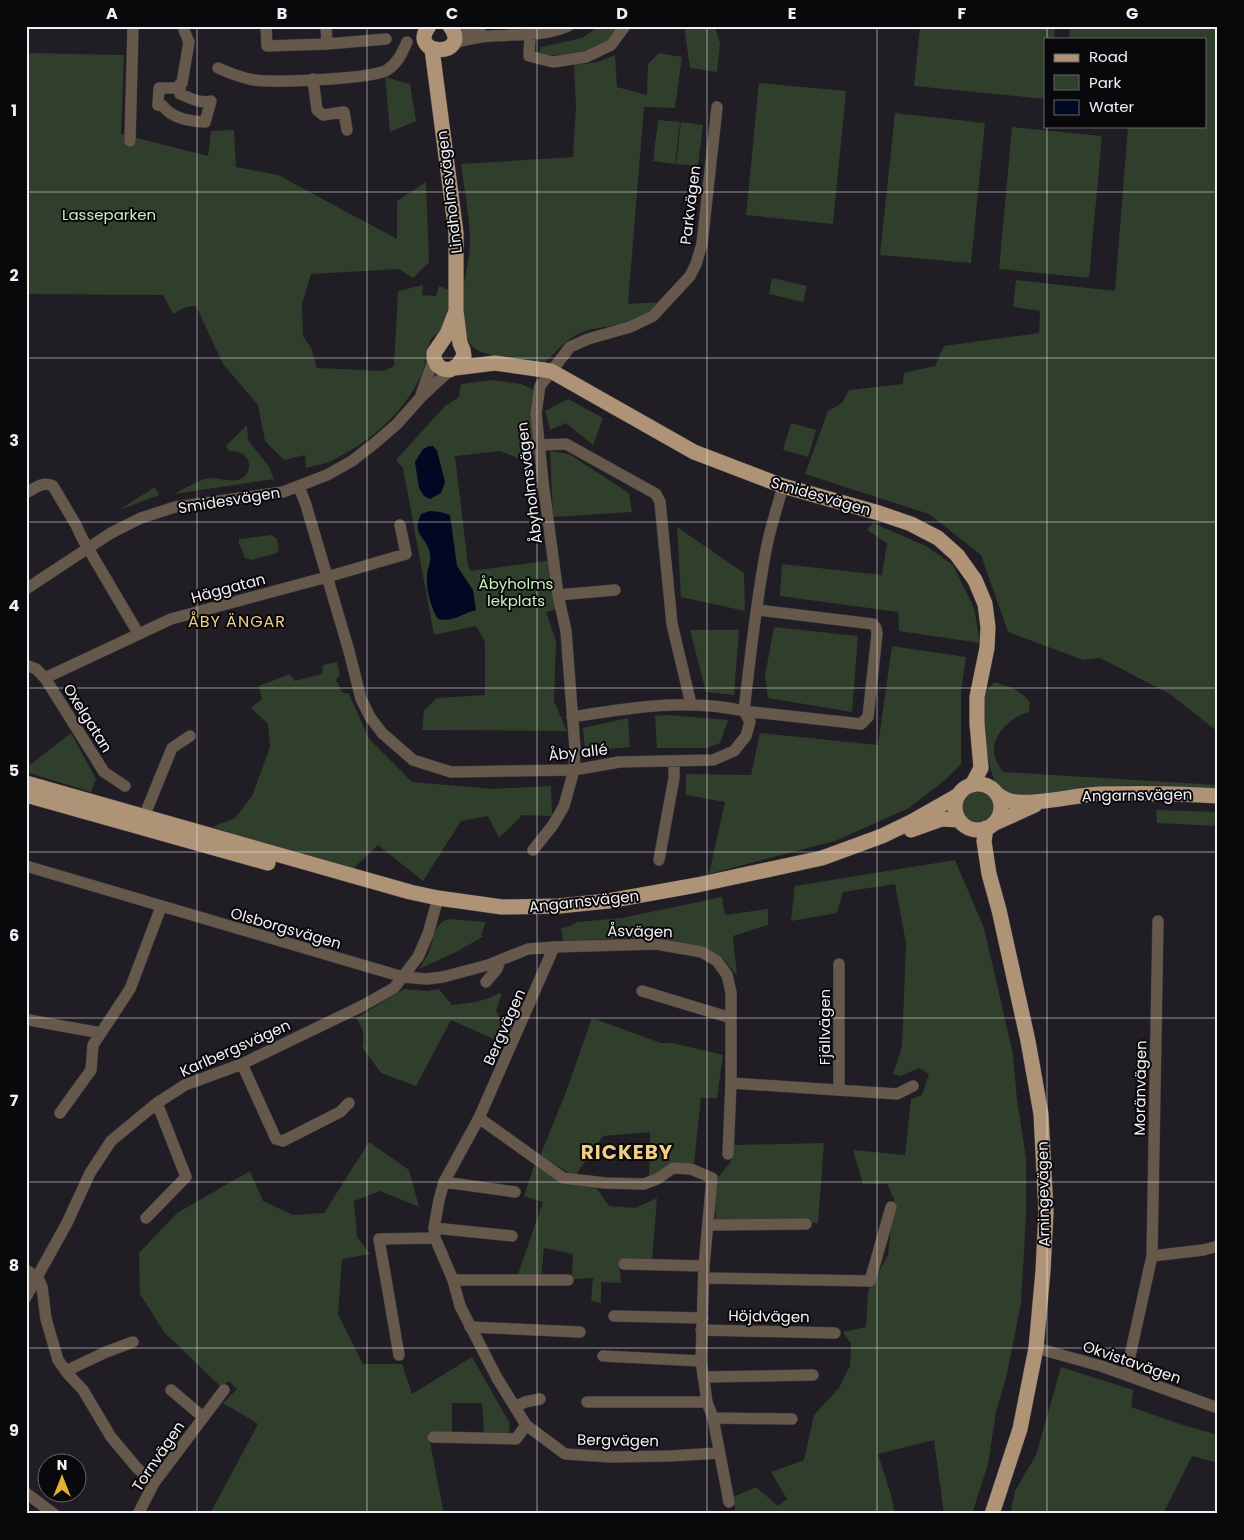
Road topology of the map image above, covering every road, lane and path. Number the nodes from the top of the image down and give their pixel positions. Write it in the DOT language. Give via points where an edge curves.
graph roads {
  1 [pos="128,26"];
  2 [pos="133,26"];
  3 [pos="184,26"];
  4 [pos="266,26"];
  5 [pos="326,26"];
  6 [pos="429,26"];
  7 [pos="450,26"];
  8 [pos="568,26"];
  9 [pos="625,26"];
  10 [pos="491,36"];
  11 [pos="530,36"];
  12 [pos="386,39"];
  13 [pos="407,42"];
  14 [pos="327,44"];
  15 [pos="444,47"];
  16 [pos="218,68"];
  17 [pos="313,79"];
  18 [pos="180,84"];
  19 [pos="717,107"];
  20 [pos="347,130"];
  21 [pos="130,140"];
  22 [pos="456,311"];
  23 [pos="440,342"];
  24 [pos="462,346"];
  25 [pos="434,358"];
  26 [pos="495,363"];
  27 [pos="452,369"];
  28 [pos="551,370"];
  29 [pos="421,397"];
  30 [pos="539,445"];
  31 [pos="783,486"];
  32 [pos="299,487"];
  33 [pos="26,493"];
  34 [pos="400,525"];
  35 [pos="88,548"];
  36 [pos="327,578"];
  37 [pos="26,589"];
  38 [pos="615,590"];
  39 [pos="558,595"];
  40 [pos="758,610"];
  41 [pos="138,633"];
  42 [pos="26,665"];
  43 [pos="46,678"];
  44 [pos="691,704"];
  45 [pos="744,711"];
  46 [pos="572,717"];
  47 [pos="190,736"];
  48 [pos="980,752"];
  49 [pos="674,761"];
  50 [pos="574,770"];
  51 [pos="26,783"];
  52 [pos="972,785"];
  53 [pos="125,786"];
  54 [pos="995,792"];
  55 [pos="26,795"];
  56 [pos="958,796"];
  57 [pos="1218,796"];
  58 [pos="1056,798"];
  59 [pos="142,821"];
  60 [pos="961,822"];
  61 [pos="990,826"];
  62 [pos="533,850"];
  63 [pos="659,860"];
  64 [pos="26,866"];
  65 [pos="989,874"];
  66 [pos="437,903"];
  67 [pos="161,907"];
  68 [pos="1158,921"];
  69 [pos="554,947"];
  70 [pos="500,960"];
  71 [pos="839,964"];
  72 [pos="403,977"];
  73 [pos="486,982"];
  74 [pos="642,991"];
  75 [pos="732,1018"];
  76 [pos="28,1020"];
  77 [pos="100,1033"];
  78 [pos="242,1064"];
  79 [pos="731,1083"];
  80 [pos="913,1086"];
  81 [pos="839,1090"];
  82 [pos="158,1103"];
  83 [pos="349,1103"];
  84 [pos="60,1113"];
  85 [pos="479,1118"];
  86 [pos="728,1154"];
  87 [pos="444,1182"];
  88 [pos="515,1192"];
  89 [pos="891,1207"];
  90 [pos="146,1218"];
  91 [pos="806,1224"];
  92 [pos="708,1225"];
  93 [pos="435,1233"];
  94 [pos="512,1236"];
  95 [pos="1218,1246"];
  96 [pos="1152,1256"];
  97 [pos="624,1264"];
  98 [pos="704,1266"];
  99 [pos="26,1270"];
  100 [pos="38,1278"];
  101 [pos="704,1278"];
  102 [pos="453,1280"];
  103 [pos="568,1280"];
  104 [pos="818,1281"];
  105 [pos="733,1285"];
  106 [pos="26,1296"];
  107 [pos="614,1316"];
  108 [pos="703,1318"];
  109 [pos="470,1327"];
  110 [pos="701,1330"];
  111 [pos="580,1332"];
  112 [pos="836,1333"];
  113 [pos="133,1342"];
  114 [pos="1036,1348"];
  115 [pos="399,1355"];
  116 [pos="602,1356"];
  117 [pos="701,1361"];
  118 [pos="66,1371"];
  119 [pos="1126,1374"];
  120 [pos="813,1375"];
  121 [pos="703,1377"];
  122 [pos="171,1390"];
  123 [pos="224,1390"];
  124 [pos="540,1399"];
  125 [pos="586,1402"];
  126 [pos="707,1402"];
  127 [pos="515,1407"];
  128 [pos="1218,1408"];
  129 [pos="203,1417"];
  130 [pos="713,1418"];
  131 [pos="792,1419"];
  132 [pos="526,1425"];
  133 [pos="433,1436"];
  134 [pos="719,1452"];
  135 [pos="154,1483"];
  136 [pos="26,1493"];
  137 [pos="729,1502"];
  138 [pos="54,1514"];
  139 [pos="138,1514"];
  140 [pos="992,1514"];
  1 -- 2 [label="street"];
  2 -- 21 [label="street"];
  3 -- 18 [label="street" via="189,42"];
  4 -- 14 [label="street" via="267,46"];
  5 -- 14 [label="street"];
  6 -- 15 [label="main road, Lindholmsvägen" via="425,39"];
  7 -- 10 [label="street"];
  7 -- 15 [label="main road, Lindholmsvägen" via="454,34"];
  8 -- 11 [label="street"];
  9 -- 11 [label="street" via="611,44 586,57 553,62 529,56"];
  10 -- 11 [label="street"];
  10 -- 15 [label="street"];
  12 -- 14 [label="street"];
  13 -- 17 [label="street" via="395,64 385,71"];
  15 -- 22 [label="main road, Lindholmsvägen" via="439,103 456,233"];
  16 -- 17 [label="street" via="256,80"];
  17 -- 20 [label="street" via="317,110 323,115 344,112"];
  18 -- 18 [label="street" via="177,88 159,88 158,105 183,119 205,122 211,101 180,94"];
  19 -- 28 [label="street, Parkvägen" via="702,244 690,276 652,321 570,347"];
  22 -- 23 [label="main road, Lindholmsvägen" via="447,334"];
  22 -- 24 [label="main road, Lindholmsvägen"];
  23 -- 24 [label="main road" via="450,339"];
  23 -- 25 [label="main road"];
  24 -- 26 [label="main road"];
  24 -- 27 [label="main road" via="462,361"];
  25 -- 27 [label="main road" via="443,369"];
  25 -- 29 [label="street, Smidesvägen"];
  26 -- 27 [label="main road"];
  26 -- 28 [label="main road, Smidesvägen"];
  27 -- 29 [label="street, Smidesvägen"];
  28 -- 30 [label="street, Åbyholmsvägen" via="540,386 536,413"];
  28 -- 31 [label="main road, Smidesvägen" via="694,452"];
  29 -- 32 [label="street, Smidesvägen" via="397,424 352,461"];
  30 -- 39 [label="street, Åbyholmsvägen"];
  30 -- 44 [label="street" via="566,444 656,494 660,502 672,624"];
  31 -- 40 [label="street" via="766,549"];
  31 -- 48 [label="main road, Smidesvägen" via="911,524 938,538 957,555 975,580 987,619 987,648 977,697"];
  32 -- 35 [label="street, Smidesvägen" via="254,497 175,507 141,518"];
  32 -- 36 [label="street, Åby allé"];
  33 -- 35 [label="street" via="41,484 53,486"];
  34 -- 36 [label="street" via="406,554"];
  35 -- 37 [label="street, Smidesvägen"];
  35 -- 41 [label="street"];
  36 -- 41 [label="street, Häggatan" via="171,619"];
  36 -- 50 [label="street, Åby allé" via="361,699 382,733 413,760 451,772"];
  38 -- 39 [label="street"];
  39 -- 46 [label="street, Åbyholmsvägen" via="566,631"];
  40 -- 45 [label="street"];
  40 -- 45 [label="street" via="873,624 877,634 868,717 861,724"];
  41 -- 43 [label="street, Häggatan"];
  42 -- 43 [label="street, Oxelgatan"];
  43 -- 53 [label="street, Oxelgatan" via="104,772"];
  44 -- 45 [label="street"];
  44 -- 46 [label="street" via="649,706"];
  45 -- 49 [label="street, Åby allé" via="750,722 746,736 734,751 713,760"];
  46 -- 50 [label="street, Åbyholmsvägen"];
  47 -- 59 [label="street" via="172,748"];
  48 -- 52 [label="main road, Smidesvägen" via="981,768"];
  48 -- 54 [label="main road, Smidesvägen"];
  49 -- 50 [label="street, Åby allé" via="619,762"];
  49 -- 63 [label="street" via="674,778"];
  50 -- 62 [label="street, Åbyholmsvägen" via="564,806 554,825"];
  51 -- 59 [label="main road, Angarnsvägen"];
  52 -- 54 [label="main road" via="987,786"];
  52 -- 56 [label="main road"];
  54 -- 58 [label="main road, Angarnsvägen" via="1009,801"];
  54 -- 61 [label="main road" via="1000,802 999,816"];
  55 -- 59 [label="main road, Angarnsvägen"];
  56 -- 60 [label="main road" via="955,807"];
  56 -- 66 [label="main road, Angarnsvägen" via="882,836 822,858 697,885 559,906"];
  57 -- 58 [label="main road, Angarnsvägen" via="1134,793"];
  58 -- 61 [label="main road, Angarnsvägen"];
  59 -- 66 [label="main road, Angarnsvägen" via="220,850"];
  60 -- 61 [label="main road" via="976,830"];
  60 -- 65 [label="main road, Arningevägen"];
  60 -- 66 [label="main road, Angarnsvägen" via="942,819 852,853 792,870 616,907 555,915 495,916"];
  61 -- 65 [label="main road, Arningevägen" via="984,841"];
  64 -- 67 [label="street, Olsborgsvägen"];
  65 -- 114 [label="main road, Arningevägen" via="1028,1041 1040,1114 1046,1212"];
  66 -- 72 [label="street, Karlbergsvägen" via="418,957"];
  67 -- 72 [label="street, Olsborgsvägen"];
  67 -- 77 [label="street" via="130,989"];
  68 -- 96 [label="street, Moränvägen"];
  69 -- 70 [label="street, Åsvägen" via="528,949"];
  69 -- 75 [label="street, Åsvägen" via="656,944 702,952 716,961 727,975"];
  69 -- 85 [label="street, Bergvägen"];
  70 -- 72 [label="street, Åsvägen" via="443,977"];
  70 -- 73 [label="street"];
  71 -- 81 [label="street, Fjällvägen"];
  72 -- 78 [label="street, Karlbergsvägen" via="394,988 362,1006"];
  74 -- 75 [label="street"];
  75 -- 79 [label="street, Åsvägen"];
  76 -- 77 [label="street"];
  77 -- 84 [label="street" via="92,1045 91,1070"];
  78 -- 82 [label="street, Karlbergsvägen" via="185,1085"];
  78 -- 83 [label="street" via="276,1139 284,1142 340,1112"];
  79 -- 81 [label="street"];
  79 -- 86 [label="street, Åsvägen"];
  80 -- 81 [label="street" via="897,1094"];
  82 -- 90 [label="street" via="186,1177"];
  82 -- 100 [label="street, Karlbergsvägen" via="112,1141 90,1173"];
  85 -- 87 [label="street, Bergvägen"];
  85 -- 92 [label="street" via="563,1178 644,1184 657,1180 673,1168 691,1168 712,1178"];
  87 -- 88 [label="street"];
  87 -- 93 [label="street, Bergvägen"];
  89 -- 104 [label="street, Höjdvägen" via="870,1282"];
  91 -- 92 [label="street"];
  92 -- 98 [label="street"];
  93 -- 94 [label="street"];
  93 -- 102 [label="street, Bergvägen"];
  93 -- 115 [label="street" via="379,1239"];
  95 -- 96 [label="street"];
  96 -- 119 [label="street, Moränvägen"];
  97 -- 98 [label="street"];
  98 -- 101 [label="street"];
  99 -- 100 [label="street"];
  100 -- 106 [label="street, Karlbergsvägen"];
  100 -- 118 [label="street" via="58,1360"];
  101 -- 104 [label="street, Höjdvägen"];
  101 -- 108 [label="street"];
  102 -- 103 [label="street"];
  102 -- 109 [label="street, Bergvägen"];
  104 -- 105 [label="street, Höjdvägen" via="815,1286"];
  107 -- 108 [label="street"];
  108 -- 110 [label="street"];
  109 -- 111 [label="street"];
  109 -- 127 [label="street, Bergvägen"];
  110 -- 112 [label="street, Höjdvägen"];
  110 -- 117 [label="street"];
  113 -- 118 [label="street"];
  114 -- 119 [label="street, Okvistavägen"];
  114 -- 140 [label="main road, Arningevägen" via="1020,1430"];
  116 -- 117 [label="street"];
  117 -- 121 [label="street"];
  118 -- 135 [label="street" via="83,1390 111,1437"];
  119 -- 128 [label="street, Okvistavägen"];
  120 -- 121 [label="street"];
  121 -- 126 [label="street"];
  122 -- 129 [label="street, Tornvägen"];
  123 -- 129 [label="street, Tornvägen"];
  124 -- 127 [label="street"];
  125 -- 126 [label="street"];
  126 -- 130 [label="street"];
  127 -- 132 [label="street, Bergvägen"];
  129 -- 135 [label="street, Tornvägen"];
  130 -- 131 [label="street"];
  130 -- 134 [label="street"];
  132 -- 133 [label="street" via="516,1438"];
  132 -- 134 [label="street, Bergvägen" via="565,1454 611,1458"];
  134 -- 137 [label="street"];
  135 -- 139 [label="street, Tornvägen"];
  136 -- 138 [label="street"];
}
